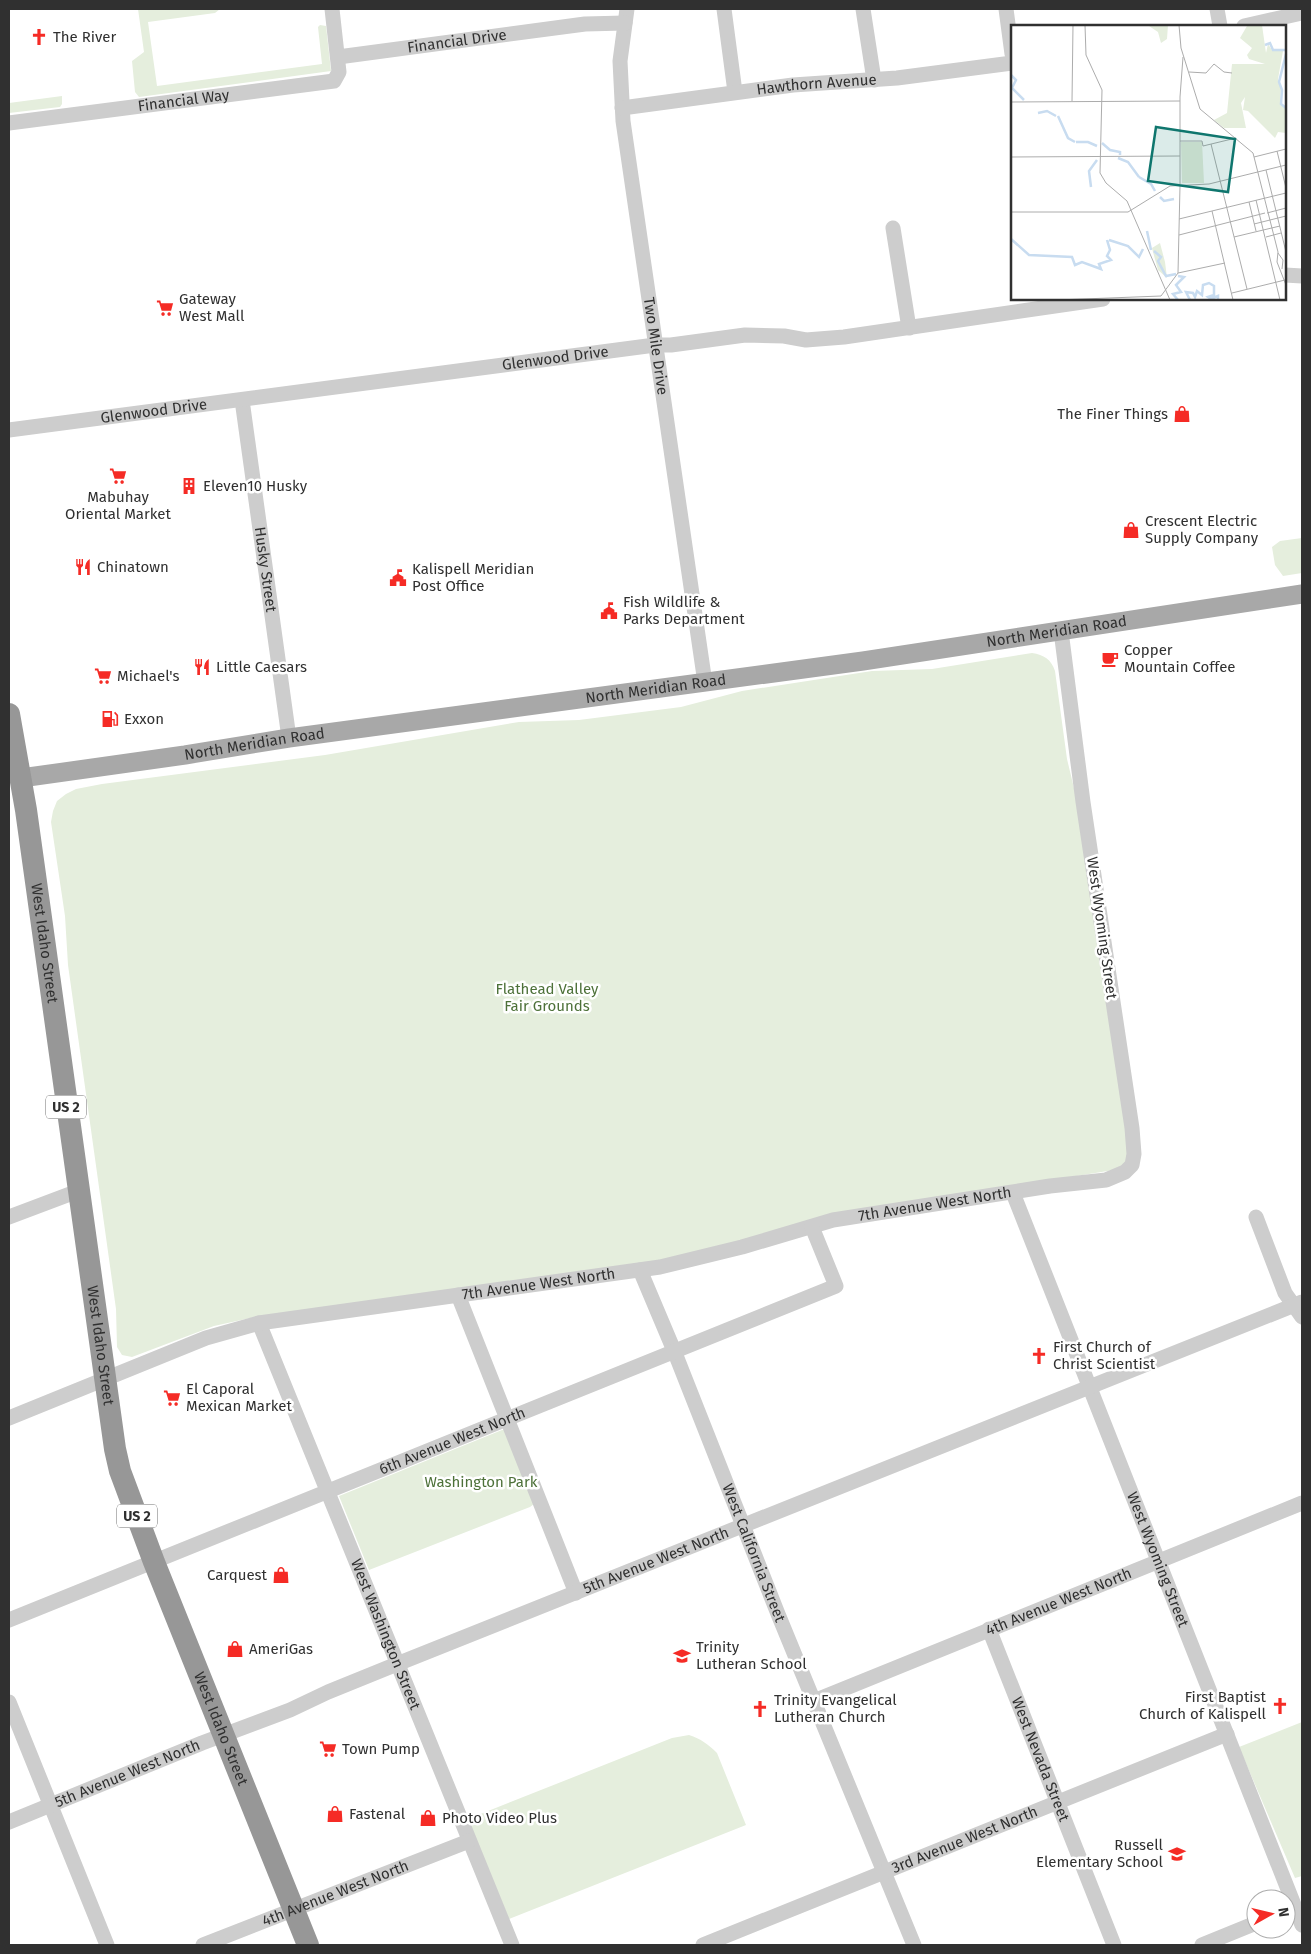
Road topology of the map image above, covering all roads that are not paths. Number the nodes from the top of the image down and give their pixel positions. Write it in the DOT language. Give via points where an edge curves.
graph roads {
  1 [pos="332,9"];
  2 [pos="724,9"];
  3 [pos="863,9"];
  4 [pos="1006,9"];
  5 [pos="1217,9"];
  6 [pos="1302,13"];
  7 [pos="626,16"];
  8 [pos="1220,25"];
  9 [pos="1248,25"];
  10 [pos="1011,46"];
  11 [pos="338,56"];
  12 [pos="1011,63"];
  13 [pos="874,80"];
  14 [pos="735,92"];
  15 [pos="622,108"];
  16 [pos="9,123"];
  17 [pos="893,228"];
  18 [pos="1286,276"];
  19 [pos="1302,276"];
  20 [pos="1088,300"];
  21 [pos="1028,304"];
  22 [pos="909,328"];
  23 [pos="656,345"];
  24 [pos="242,400"];
  25 [pos="9,430"];
  26 [pos="1302,594"];
  27 [pos="1061,631"];
  28 [pos="705,683"];
  29 [pos="9,714"];
  30 [pos="289,738"];
  31 [pos="15,779"];
  32 [pos="1077,1183"];
  33 [pos="78,1191"];
  34 [pos="1012,1193"];
  35 [pos="9,1217"];
  36 [pos="1256,1217"];
  37 [pos="812,1227"];
  38 [pos="640,1270"];
  39 [pos="458,1295"];
  40 [pos="1300,1308"];
  41 [pos="259,1323"];
  42 [pos="675,1353"];
  43 [pos="104,1379"];
  44 [pos="1089,1387"];
  45 [pos="9,1418"];
  46 [pos="508,1419"];
  47 [pos="328,1492"];
  48 [pos="1302,1503"];
  49 [pos="744,1526"];
  50 [pos="1158,1561"];
  51 [pos="154,1562"];
  52 [pos="576,1593"];
  53 [pos="9,1620"];
  54 [pos="989,1629"];
  55 [pos="397,1664"];
  56 [pos="814,1701"];
  57 [pos="9,1702"];
  58 [pos="1226,1734"];
  59 [pos="224,1735"];
  60 [pos="1058,1802"];
  61 [pos="50,1805"];
  62 [pos="9,1822"];
  63 [pos="469,1841"];
  64 [pos="884,1872"];
  65 [pos="1283,1889"];
  66 [pos="293,1909"];
  67 [pos="1246,1927"];
  68 [pos="107,1945"];
  69 [pos="203,1945"];
  70 [pos="308,1945"];
  71 [pos="512,1945"];
  72 [pos="703,1945"];
  73 [pos="914,1945"];
  74 [pos="1114,1945"];
  75 [pos="1202,1945"];
  1 -- 11 [label="street"];
  2 -- 14 [label="street"];
  3 -- 13 [label="street"];
  4 -- 10 [label="street"];
  5 -- 8 [label="street"];
  6 -- 9 [label="street"];
  7 -- 11 [label="street, Financial Drive"];
  7 -- 15 [label="street, Two Mile Drive" via="620,61"];
  11 -- 16 [label="street, Financial Way" via="340,72 334,81"];
  12 -- 13 [label="street, Hawthorn Avenue"];
  13 -- 14 [label="street, Hawthorn Avenue"];
  14 -- 15 [label="street, Hawthorn Avenue"];
  15 -- 23 [label="street, Two Mile Drive"];
  17 -- 22 [label="street"];
  18 -- 19 [label="street"];
  20 -- 21 [label="street, Glenwood Drive"];
  21 -- 22 [label="street, Glenwood Drive"];
  22 -- 23 [label="street, Glenwood Drive" via="806,340 745,335"];
  23 -- 24 [label="street, Glenwood Drive"];
  23 -- 28 [label="street, Two Mile Drive"];
  24 -- 25 [label="street, Glenwood Drive"];
  24 -- 30 [label="street, Husky Street"];
  26 -- 27 [label="main road, North Meridian Road"];
  27 -- 28 [label="main road, North Meridian Road"];
  27 -- 32 [label="street, West Wyoming Street" via="1134,1142 1132,1165 1125,1172 1106,1180"];
  28 -- 30 [label="main road, North Meridian Road"];
  29 -- 31 [label="highway, West Idaho Street / US 2"];
  30 -- 31 [label="main road, North Meridian Road"];
  31 -- 33 [label="highway, West Idaho Street / US 2"];
  32 -- 34 [label="street, 7th Avenue West North"];
  33 -- 35 [label="street"];
  33 -- 43 [label="highway, West Idaho Street / US 2"];
  34 -- 37 [label="street, 7th Avenue West North" via="874,1213"];
  34 -- 44 [label="street, West Wyoming Street"];
  36 -- 40 [label="street" via="1285,1293"];
  37 -- 38 [label="street, 7th Avenue West North"];
  37 -- 42 [label="street, 6th Avenue West North" via="836,1286"];
  38 -- 39 [label="street, 7th Avenue West North"];
  38 -- 42 [label="street, West California Street"];
  39 -- 41 [label="street, 7th Avenue West North"];
  39 -- 46 [label="street"];
  40 -- 44 [label="street, 5th Avenue West North"];
  41 -- 43 [label="street, 7th Avenue West North" via="206,1338"];
  41 -- 47 [label="street, West Washington Street"];
  42 -- 46 [label="street, 6th Avenue West North"];
  42 -- 49 [label="street, West California Street"];
  43 -- 45 [label="street, 7th Avenue West North"];
  43 -- 51 [label="highway, West Idaho Street / US 2" via="120,1471"];
  44 -- 49 [label="street, 5th Avenue West North"];
  44 -- 50 [label="street, West Wyoming Street"];
  46 -- 47 [label="street, 6th Avenue West North"];
  46 -- 52 [label="street"];
  47 -- 51 [label="street, 6th Avenue West North"];
  47 -- 55 [label="street, West Washington Street"];
  48 -- 50 [label="street, 4th Avenue West North"];
  49 -- 52 [label="street, 5th Avenue West North"];
  49 -- 56 [label="street, West California Street"];
  50 -- 54 [label="street, 4th Avenue West North"];
  50 -- 58 [label="street, West Wyoming Street"];
  51 -- 53 [label="street, 6th Avenue West North"];
  51 -- 59 [label="highway, West Idaho Street / US 2"];
  52 -- 55 [label="street, 5th Avenue West North"];
  54 -- 56 [label="street, 4th Avenue West North"];
  54 -- 60 [label="street, West Nevada Street"];
  55 -- 59 [label="street, 5th Avenue West North"];
  55 -- 63 [label="street, West Washington Street"];
  56 -- 64 [label="street, West California Street"];
  57 -- 61 [label="street"];
  58 -- 60 [label="street, 3rd Avenue West North"];
  58 -- 65 [label="street, West Wyoming Street"];
  59 -- 61 [label="street, 5th Avenue West North"];
  59 -- 66 [label="highway, West Idaho Street / US 2"];
  60 -- 64 [label="street, 3rd Avenue West North"];
  60 -- 74 [label="street, West Nevada Street"];
  61 -- 62 [label="street, 5th Avenue West North"];
  61 -- 68 [label="street"];
  63 -- 66 [label="street, 4th Avenue West North"];
  63 -- 71 [label="street, West Washington Street"];
  64 -- 72 [label="street, 3rd Avenue West North"];
  64 -- 73 [label="street, West California Street"];
  66 -- 69 [label="street, 4th Avenue West North"];
  66 -- 70 [label="highway, West Idaho Street / US 2"];
  67 -- 75 [label="street"];
}
